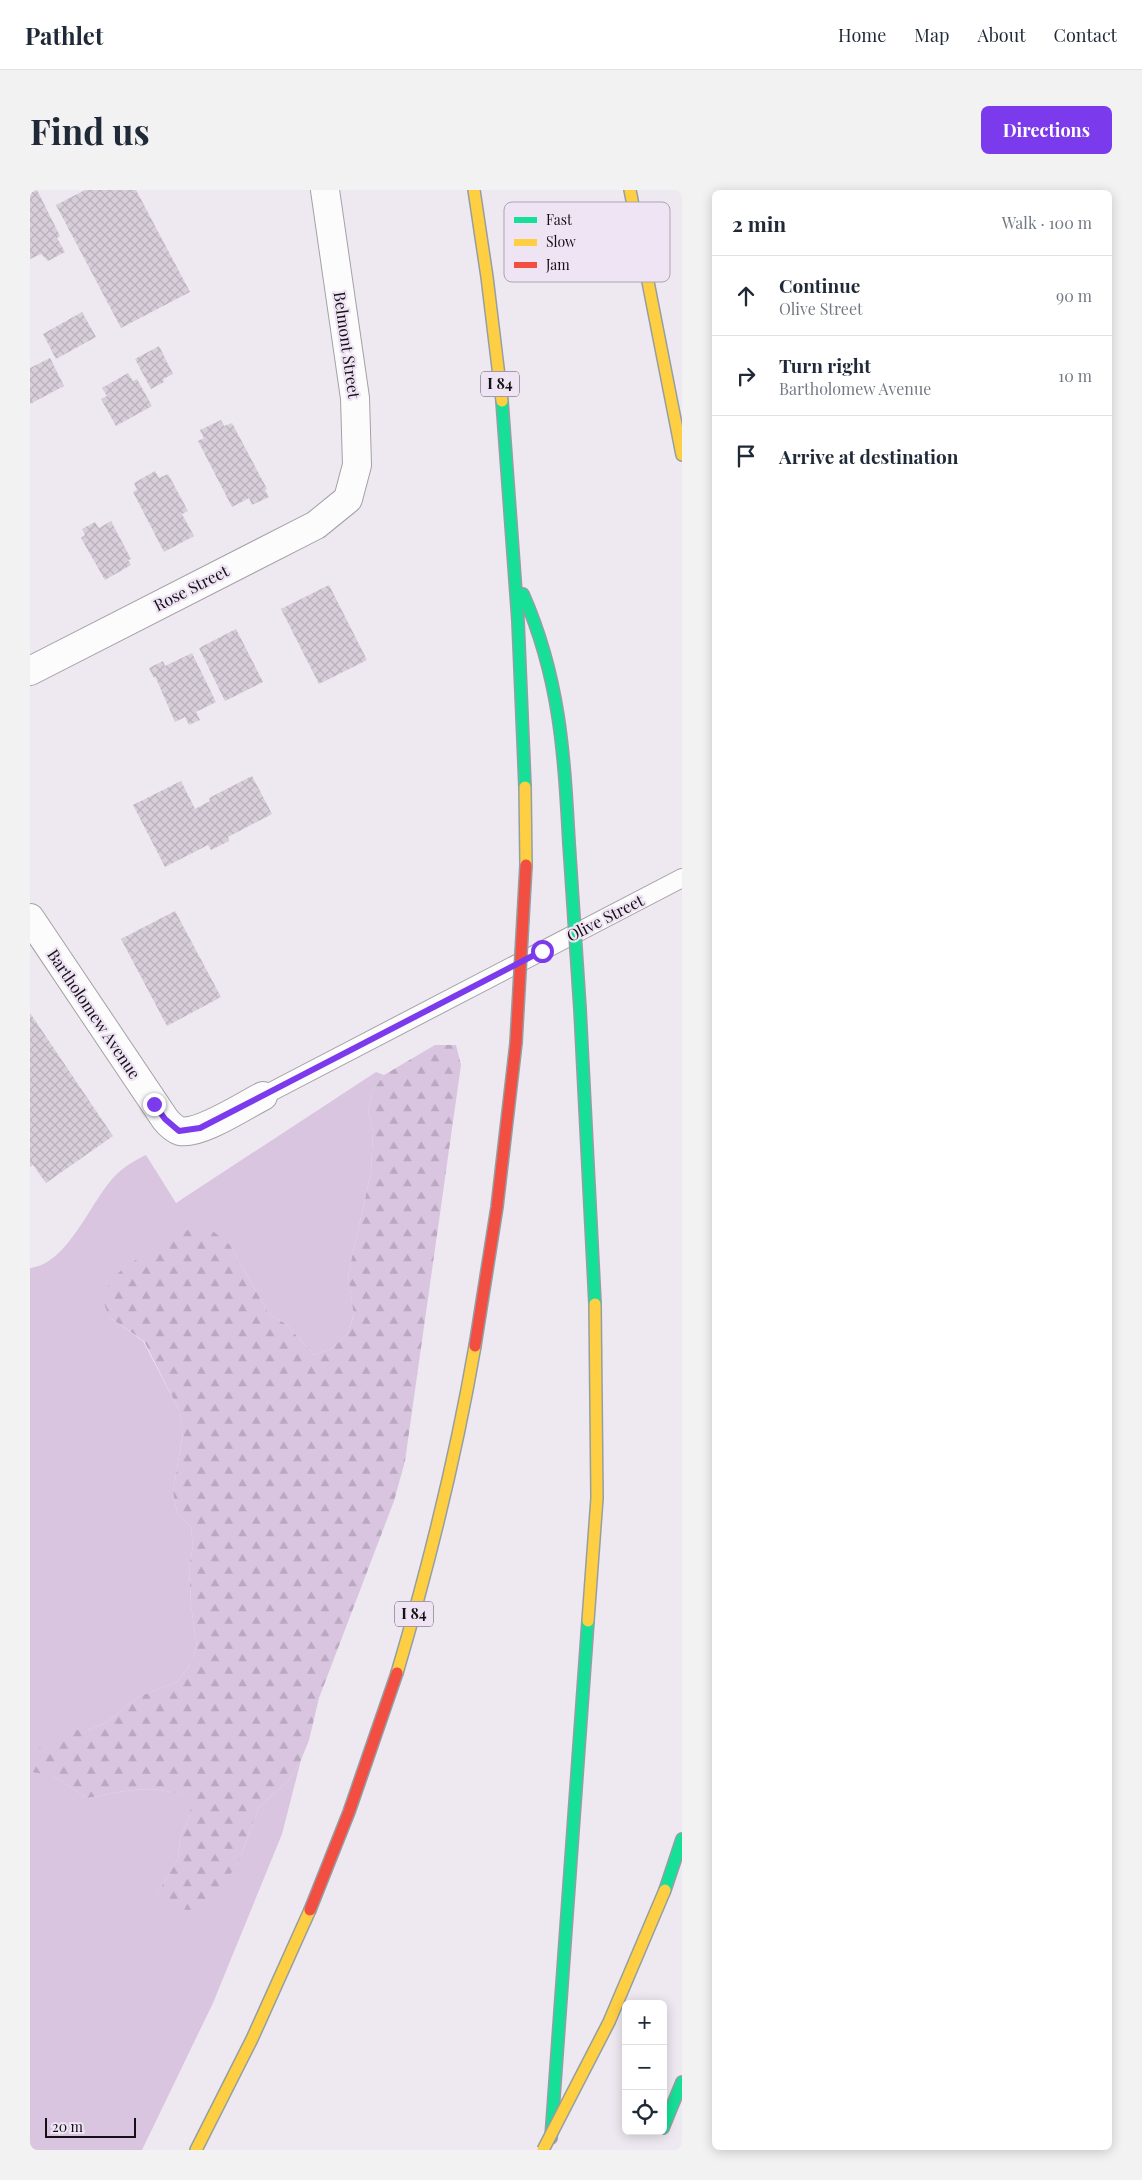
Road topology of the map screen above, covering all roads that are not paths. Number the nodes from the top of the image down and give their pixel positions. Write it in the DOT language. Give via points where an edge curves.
graph roads {
  1 [pos="325,190"];
  2 [pos="474,190"];
  3 [pos="648,282"];
  4 [pos="682,455"];
  5 [pos="348,499"];
  6 [pos="516,579"];
  7 [pos="30,671"];
  8 [pos="682,878"];
  9 [pos="30,918"];
  10 [pos="263,1096"];
  11 [pos="179,1131"];
  12 [pos="682,1839"];
  13 [pos="682,2082"];
  14 [pos="667,2118"];
  15 [pos="196,2150"];
  16 [pos="543,2150"];
  17 [pos="550,2150"];
  1 -- 5 [label="street, Belmont Street" via="355,398 357,465"];
  2 -- 6 [label="highway, I 84" via="500,383"];
  3 -- 4 [label="highway"];
  5 -- 7 [label="street, Rose Street" via="316,524"];
  6 -- 15 [label="highway, I 84, bridge" via="523,706 526,865 522,962 502,1165 474,1347 440,1509 407,1638 373,1745 296,1942 238,2069"];
  6 -- 17 [label="highway, bridge" via="540,635 556,692 562,737 595,1286 598,1419 597,1498"];
  8 -- 10 [label="lane, Olive Street"];
  9 -- 11 [label="street, Bartholomew Avenue" via="165,1119"];
  10 -- 11 [label="street, Olive Street" via="200,1128"];
  12 -- 16 [label="highway, bridge" via="665,1890 608,2025"];
  13 -- 14 [label="highway"];
}
